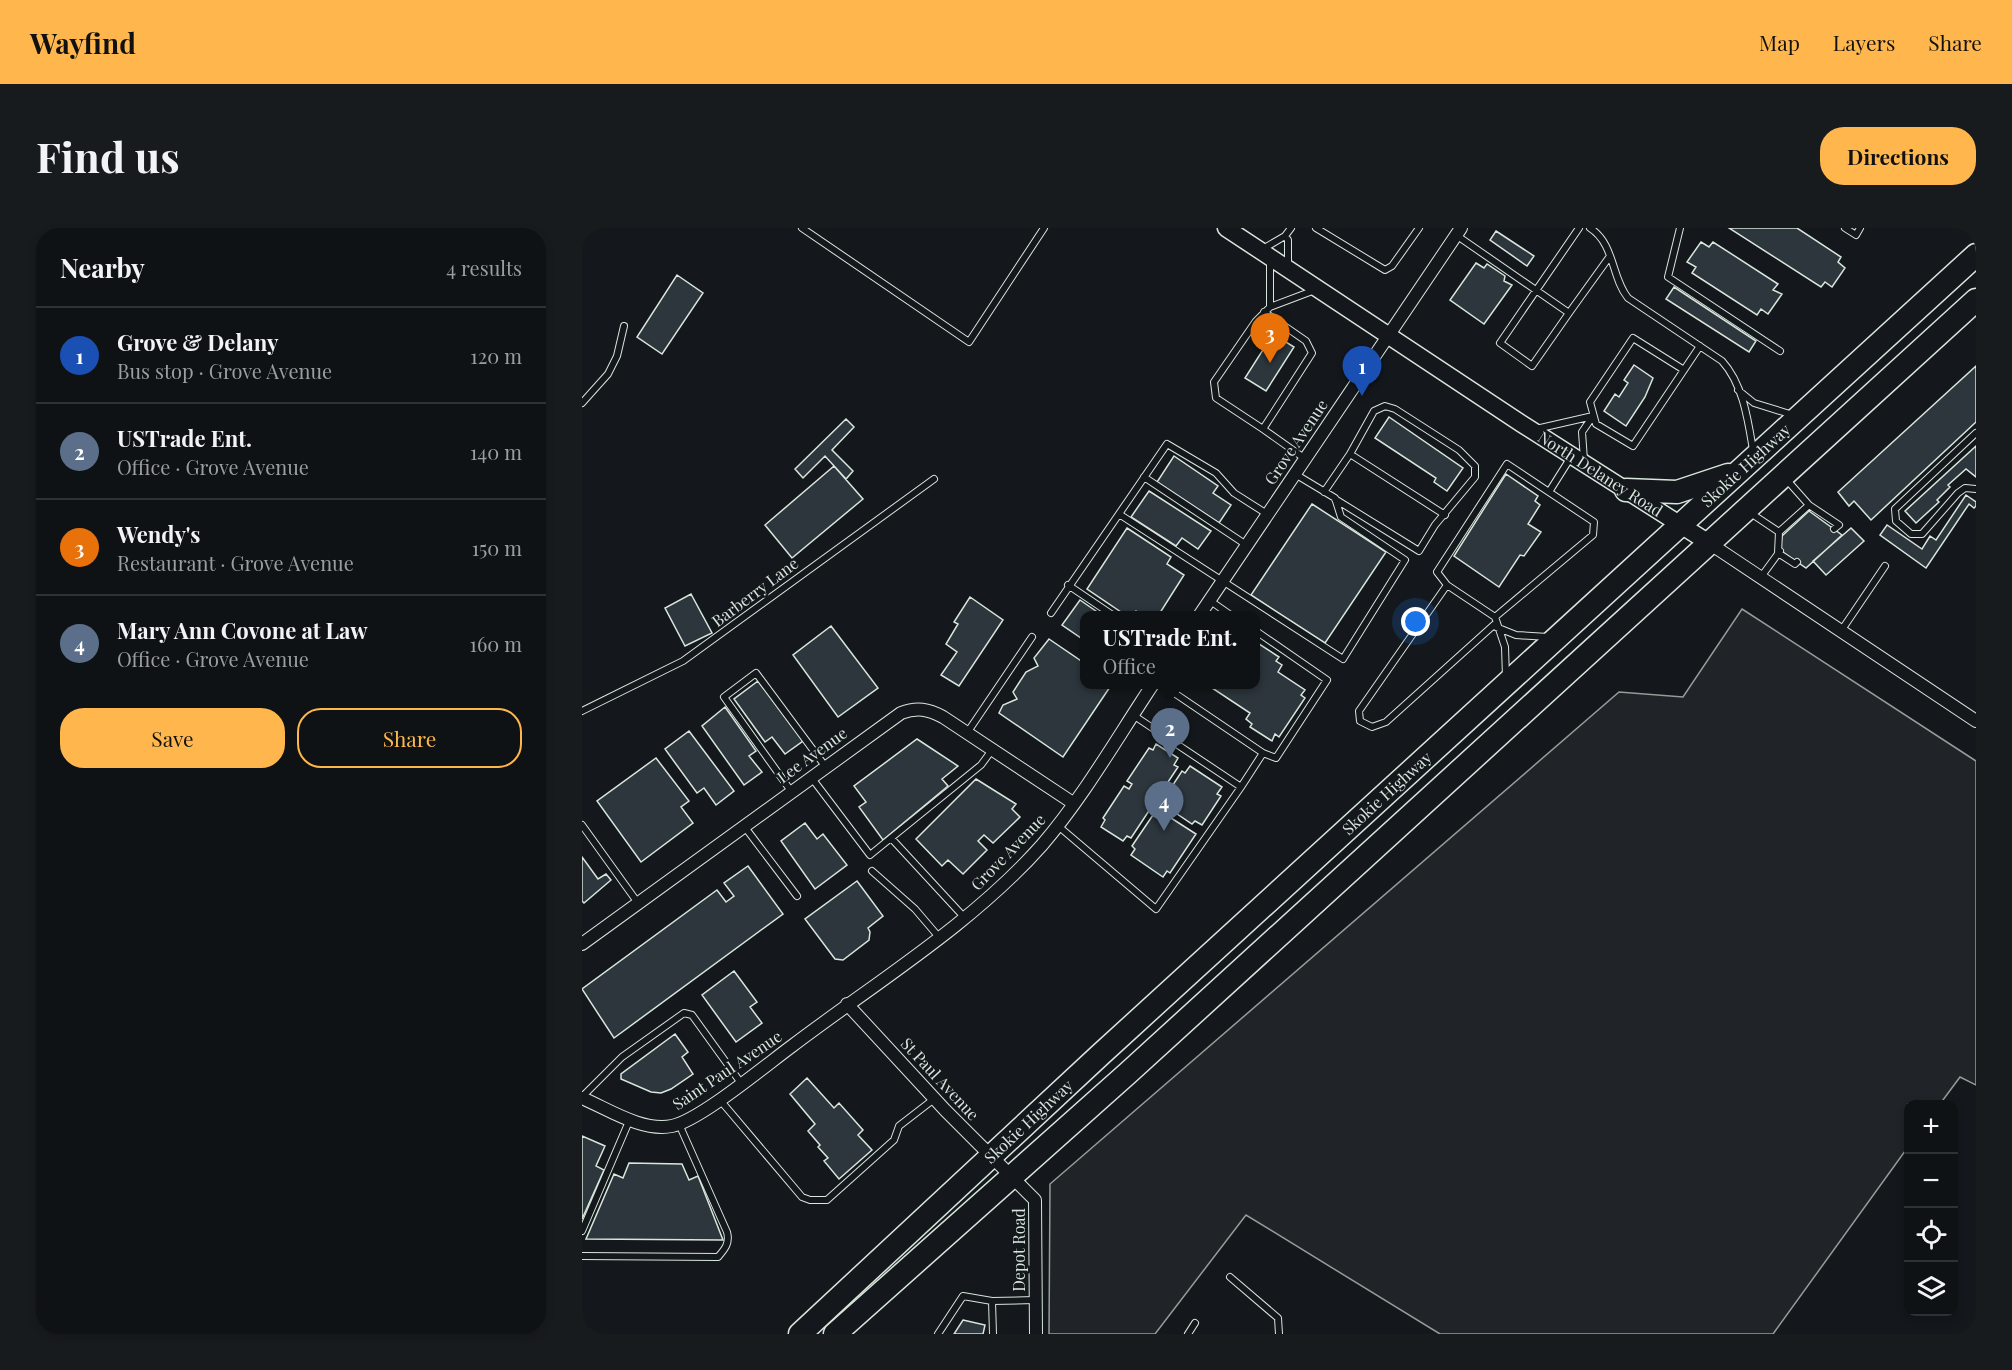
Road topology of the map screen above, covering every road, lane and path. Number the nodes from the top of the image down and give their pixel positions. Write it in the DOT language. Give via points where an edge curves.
graph roads {
  1 [pos="802,228"];
  2 [pos="1044,228"];
  3 [pos="1226,228"];
  4 [pos="1291,228"];
  5 [pos="1316,228"];
  6 [pos="1419,228"];
  7 [pos="1579,228"];
  8 [pos="1590,228"];
  9 [pos="1680,228"];
  10 [pos="1845,228"];
  11 [pos="1860,228"];
  12 [pos="1459,231"];
  13 [pos="1285,236"];
  14 [pos="1265,254"];
  15 [pos="1976,255"];
  16 [pos="1610,256"];
  17 [pos="1288,269"];
  18 [pos="1318,289"];
  19 [pos="1536,290"];
  20 [pos="1976,300"];
  21 [pos="1270,307"];
  22 [pos="1264,312"];
  23 [pos="1569,313"];
  24 [pos="624,326"];
  25 [pos="1388,335"];
  26 [pos="1700,346"];
  27 [pos="1780,351"];
  28 [pos="1684,370"];
  29 [pos="1738,389"];
  30 [pos="582,403"];
  31 [pos="1593,416"];
  32 [pos="1800,416"];
  33 [pos="1263,429"];
  34 [pos="1532,430"];
  35 [pos="1976,433"];
  36 [pos="1350,454"];
  37 [pos="1304,458"];
  38 [pos="1578,459"];
  39 [pos="1748,464"];
  40 [pos="1294,473"];
  41 [pos="1783,476"];
  42 [pos="1144,477"];
  43 [pos="934,479"];
  44 [pos="1976,489"];
  45 [pos="1626,490"];
  46 [pos="1324,492"];
  47 [pos="1549,492"];
  48 [pos="1335,498"];
  49 [pos="1809,505"];
  50 [pos="1746,510"];
  51 [pos="1119,514"];
  52 [pos="1267,514"];
  53 [pos="1446,515"];
  54 [pos="1680,525"];
  55 [pos="1834,529"];
  56 [pos="1779,532"];
  57 [pos="1245,543"];
  58 [pos="1709,543"];
  59 [pos="1780,551"];
  60 [pos="1797,562"];
  61 [pos="1885,566"];
  62 [pos="1761,578"];
  63 [pos="1222,580"];
  64 [pos="1068,585"];
  65 [pos="1447,585"];
  66 [pos="1209,600"];
  67 [pos="1108,611"];
  68 [pos="1202,611"];
  69 [pos="1226,611"];
  70 [pos="1051,613"];
  71 [pos="1496,622"];
  72 [pos="1840,631"];
  73 [pos="1260,634"];
  74 [pos="1032,637"];
  75 [pos="1556,638"];
  76 [pos="1506,684"];
  77 [pos="1150,689"];
  78 [pos="1168,689"];
  79 [pos="582,711"];
  80 [pos="1133,715"];
  81 [pos="1976,722"];
  82 [pos="967,733"];
  83 [pos="992,750"];
  84 [pos="1263,753"];
  85 [pos="825,766"];
  86 [pos="811,777"];
  87 [pos="1241,787"];
  88 [pos="791,791"];
  89 [pos="1073,803"];
  90 [pos="582,825"];
  91 [pos="744,825"];
  92 [pos="1057,825"];
  93 [pos="891,838"];
  94 [pos="872,871"];
  95 [pos="797,896"];
  96 [pos="638,903"];
  97 [pos="964,918"];
  98 [pos="939,936"];
  99 [pos="583,942"];
  100 [pos="847,1004"];
  101 [pos="741,1083"];
  102 [pos="582,1098"];
  103 [pos="719,1098"];
  104 [pos="934,1098"];
  105 [pos="630,1119"];
  106 [pos="679,1124"];
  107 [pos="991,1156"];
  108 [pos="1011,1176"];
  109 [pos="582,1231"];
  110 [pos="582,1256"];
  111 [pos="1230,1277"];
  112 [pos="992,1300"];
  113 [pos="1036,1300"];
  114 [pos="1195,1323"];
  115 [pos="800,1334"];
  116 [pos="836,1334"];
  117 [pos="938,1334"];
  118 [pos="993,1334"];
  119 [pos="1036,1334"];
  120 [pos="1188,1334"];
  121 [pos="1279,1334"];
  1 -- 2 [label="lane" via="969,342"];
  3 -- 14 [label="street, North Delaney Road"];
  4 -- 13 [label="lane"];
  5 -- 6 [label="lane" via="1385,270"];
  7 -- 19 [label="lane"];
  8 -- 16 [label="lane" via="1598,233"];
  9 -- 27 [label="lane" via="1668,277"];
  10 -- 11 [label="lane" via="1856,235"];
  12 -- 19 [label="lane"];
  12 -- 25 [label="street, Grove Avenue"];
  13 -- 14 [label="lane"];
  13 -- 17 [label="lane"];
  14 -- 17 [label="street, North Delaney Road"];
  14 -- 21 [label="lane"];
  15 -- 32 [label="highway, Skokie Highway"];
  16 -- 23 [label="lane"];
  16 -- 26 [label="lane" via="1621,290 1628,298"];
  17 -- 18 [label="street, North Delaney Road"];
  18 -- 21 [label="lane"];
  18 -- 25 [label="street, North Delaney Road"];
  19 -- 23 [label="lane"];
  19 -- 23 [label="lane" via="1500,343 1532,366"];
  20 -- 41 [label="highway, Skokie Highway"];
  21 -- 22 [label="lane"];
  22 -- 33 [label="lane" via="1306,341 1312,353"];
  22 -- 33 [label="lane" via="1214,382 1216,399"];
  24 -- 30 [label="lane" via="608,374"];
  25 -- 34 [label="street, North Delaney Road"];
  25 -- 37 [label="street, Grove Avenue"];
  26 -- 28 [label="lane"];
  26 -- 29 [label="lane" via="1730,370"];
  28 -- 31 [label="lane" via="1633,446 1596,424"];
  28 -- 31 [label="lane" via="1634,338 1590,402"];
  29 -- 32 [label="lane" via="1754,403"];
  29 -- 39 [label="lane" via="1746,411"];
  31 -- 34 [label="lane"];
  31 -- 38 [label="lane" via="1582,432"];
  32 -- 39 [label="highway, Skokie Highway"];
  33 -- 37 [label="lane"];
  34 -- 38 [label="street, North Delaney Road"];
  35 -- 44 [label="lane" via="1895,509 1896,521 1911,534 1922,534 1965,488"];
  36 -- 46 [label="lane"];
  36 -- 53 [label="lane"];
  36 -- 53 [label="lane" via="1374,411 1384,406 1460,450 1475,466 1475,477"];
  37 -- 40 [label="street, Grove Avenue"];
  38 -- 45 [label="street, North Delaney Road"];
  38 -- 47 [label="lane"];
  39 -- 45 [label="highway" via="1677,492"];
  39 -- 54 [label="highway, Skokie Highway"];
  40 -- 46 [label="lane"];
  40 -- 52 [label="street, Grove Avenue"];
  41 -- 49 [label="lane"];
  41 -- 50 [label="highway, Skokie Highway"];
  42 -- 51 [label="lane"];
  42 -- 52 [label="lane" via="1167,444 1216,473 1234,493"];
  42 -- 57 [label="lane"];
  43 -- 79 [label="lane, Barberry Lane" via="700,650"];
  45 -- 54 [label="street, North Delaney Road"];
  46 -- 48 [label="lane"];
  47 -- 65 [label="lane" via="1508,464 1437,572"];
  47 -- 71 [label="lane" via="1594,522 1593,534"];
  48 -- 53 [label="lane" via="1419,551"];
  48 -- 63 [label="lane" via="1341,517 1405,560 1343,659"];
  49 -- 55 [label="lane" via="1839,525"];
  49 -- 56 [label="lane"];
  50 -- 56 [label="lane"];
  50 -- 58 [label="highway, Skokie Highway"];
  51 -- 63 [label="lane"];
  51 -- 64 [label="lane"];
  52 -- 57 [label="street, Grove Avenue"];
  54 -- 58 [label="street, North Delaney Road"];
  54 -- 75 [label="highway, Skokie Highway"];
  56 -- 59 [label="lane"];
  57 -- 63 [label="street, Grove Avenue"];
  58 -- 62 [label="street, North Delaney Road"];
  58 -- 108 [label="highway, Skokie Highway"];
  59 -- 60 [label="lane"];
  59 -- 62 [label="lane"];
  61 -- 72 [label="lane"];
  62 -- 72 [label="street, North Delaney Road"];
  63 -- 66 [label="street, Grove Avenue"];
  64 -- 67 [label="lane"];
  64 -- 70 [label="lane"];
  65 -- 71 [label="lane"];
  65 -- 71 [label="lane" via="1359,711 1360,721 1372,727 1386,722"];
  66 -- 68 [label="street, Grove Avenue"];
  66 -- 69 [label="lane"];
  71 -- 75 [label="lane" via="1516,635"];
  71 -- 76 [label="lane" via="1505,647"];
  72 -- 81 [label="street, North Delaney Road"];
  73 -- 84 [label="lane" via="1327,680 1276,758"];
  74 -- 82 [label="lane"];
  75 -- 76 [label="highway, Skokie Highway"];
  76 -- 107 [label="highway, Skokie Highway"];
  77 -- 80 [label="street, Grove Avenue"];
  78 -- 84 [label="lane"];
  80 -- 87 [label="lane"];
  80 -- 89 [label="street, Grove Avenue"];
  82 -- 83 [label="street, Lee Avenue"];
  82 -- 85 [label="street, Lee Avenue" via="933,712 910,710"];
  83 -- 89 [label="street, Lee Avenue"];
  83 -- 93 [label="lane" via="981,765"];
  84 -- 87 [label="lane"];
  85 -- 86 [label="street, Lee Avenue"];
  85 -- 88 [label="lane" via="756,673 724,697"];
  86 -- 88 [label="street, Lee Avenue"];
  86 -- 93 [label="lane" via="870,855"];
  87 -- 92 [label="lane" via="1156,909"];
  88 -- 91 [label="street, Lee Avenue"];
  89 -- 92 [label="street, Grove Avenue"];
  90 -- 96 [label="lane"];
  91 -- 95 [label="lane"];
  91 -- 96 [label="street, Lee Avenue"];
  92 -- 97 [label="street, Grove Avenue" via="1034,853"];
  93 -- 97 [label="lane"];
  94 -- 98 [label="lane"];
  96 -- 99 [label="street, Lee Avenue"];
  97 -- 98 [label="street, Grove Avenue"];
  98 -- 100 [label="street, Grove Avenue"];
  100 -- 101 [label="street, Saint Paul Avenue"];
  100 -- 104 [label="street, St Paul Avenue"];
  101 -- 102 [label="lane" via="692,1015 684,1012 622,1057"];
  101 -- 103 [label="street, Saint Paul Avenue"];
  102 -- 105 [label="street, Saint Paul Avenue"];
  103 -- 104 [label="lane" via="802,1197 827,1200 894,1140 899,1126"];
  103 -- 106 [label="street, Saint Paul Avenue"];
  104 -- 107 [label="street, St Paul Avenue"];
  105 -- 106 [label="street, Saint Paul Avenue" via="658,1127"];
  105 -- 109 [label="lane"];
  106 -- 110 [label="lane" via="727,1232 726,1248 718,1257"];
  107 -- 108 [label="street, St Paul Avenue"];
  107 -- 115 [label="highway, Skokie Highway"];
  108 -- 113 [label="street, Depot Road" via="1035,1200"];
  108 -- 116 [label="highway, Skokie Highway"];
  111 -- 121 [label="lane" via="1278,1318"];
  112 -- 113 [label="lane"];
  112 -- 117 [label="lane" via="963,1296"];
  112 -- 118 [label="lane"];
  113 -- 119 [label="street, Depot Road"];
  114 -- 120 [label="lane"];
}
